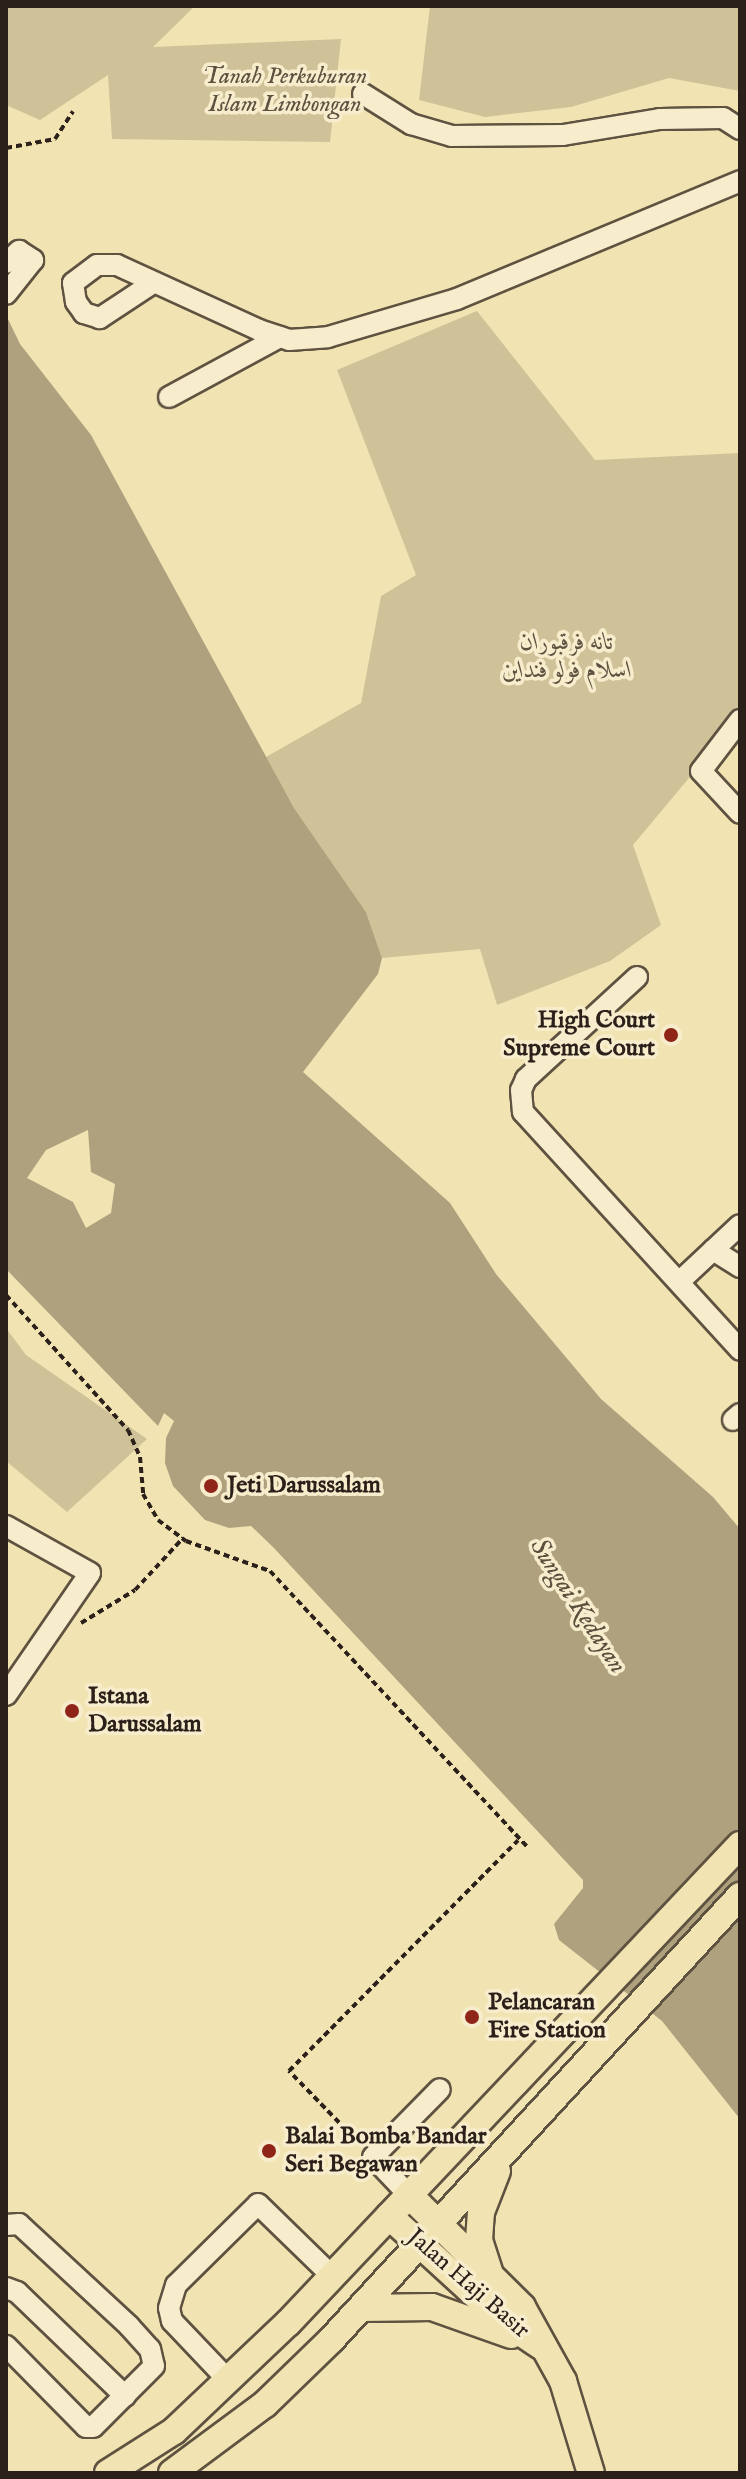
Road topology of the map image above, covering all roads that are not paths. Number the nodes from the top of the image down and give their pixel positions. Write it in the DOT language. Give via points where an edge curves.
graph roads {
  1 [pos="363,94"];
  2 [pos="740,129"];
  3 [pos="740,181"];
  4 [pos="6,263"];
  5 [pos="153,283"];
  6 [pos="6,294"];
  7 [pos="280,337"];
  8 [pos="169,397"];
  9 [pos="740,720"];
  10 [pos="740,813"];
  11 [pos="637,977"];
  12 [pos="740,1225"];
  13 [pos="713,1250"];
  14 [pos="740,1267"];
  15 [pos="679,1282"];
  16 [pos="739,1347"];
  17 [pos="6,1526"];
  18 [pos="9,1683"];
  19 [pos="740,1845"];
  20 [pos="740,1896"];
  21 [pos="440,2089"];
  22 [pos="508,2149"];
  23 [pos="409,2195"];
  24 [pos="389,2216"];
  25 [pos="440,2224"];
  26 [pos="6,2225"];
  27 [pos="421,2244"];
  28 [pos="489,2272"];
  29 [pos="332,2276"];
  30 [pos="6,2288"];
  31 [pos="361,2308"];
  32 [pos="6,2346"];
  33 [pos="547,2350"];
  34 [pos="229,2381"];
  35 [pos="125,2396"];
  36 [pos="108,2473"];
  37 [pos="172,2473"];
  38 [pos="591,2473"];
  1 -- 2 [label="street" via="411,124 452,136 563,135 660,119 723,118"];
  3 -- 7 [label="street" via="457,299 328,337"];
  4 -- 6 [label="street" via="19,251 33,260"];
  5 -- 7 [label="street"];
  7 -- 8 [label="street"];
  9 -- 10 [label="street" via="701,771"];
  11 -- 15 [label="street" via="526,1079 520,1100 528,1122"];
  12 -- 13 [label="street"];
  13 -- 14 [label="street"];
  13 -- 15 [label="street"];
  15 -- 16 [label="street"];
  17 -- 18 [label="street" via="90,1573"];
  19 -- 23 [label="main road"];
  20 -- 22 [label="main road"];
  21 -- 23 [label="street" via="373,2157"];
  22 -- 25 [label="main road"];
  22 -- 28 [label="main road" via="481,2212 479,2240"];
  23 -- 24 [label="main road"];
  23 -- 25 [label="main road, Jalan Haji Basir"];
  24 -- 27 [label="main road, Jalan Haji Basir"];
  24 -- 29 [label="main road"];
  25 -- 27 [label="main road"];
  25 -- 28 [label="main road, Jalan Haji Basir"];
  26 -- 35 [label="street" via="19,2224 150,2349 154,2366"];
  27 -- 31 [label="main road"];
  27 -- 33 [label="main road, Jalan Haji Basir" via="505,2322"];
  28 -- 33 [label="main road, Jalan Haji Basir" via="522,2307"];
  29 -- 34 [label="main road"];
  29 -- 34 [label="street" via="258,2204 176,2285 169,2308 172,2321"];
  30 -- 35 [label="street" via="17,2292"];
  31 -- 33 [label="main road" via="432,2307"];
  31 -- 37 [label="main road" via="265,2404"];
  32 -- 35 [label="street" via="78,2424 93,2427"];
  33 -- 38 [label="main road, Jalan Haji Basir" via="563,2381"];
  34 -- 36 [label="main road" via="174,2431"];
}
